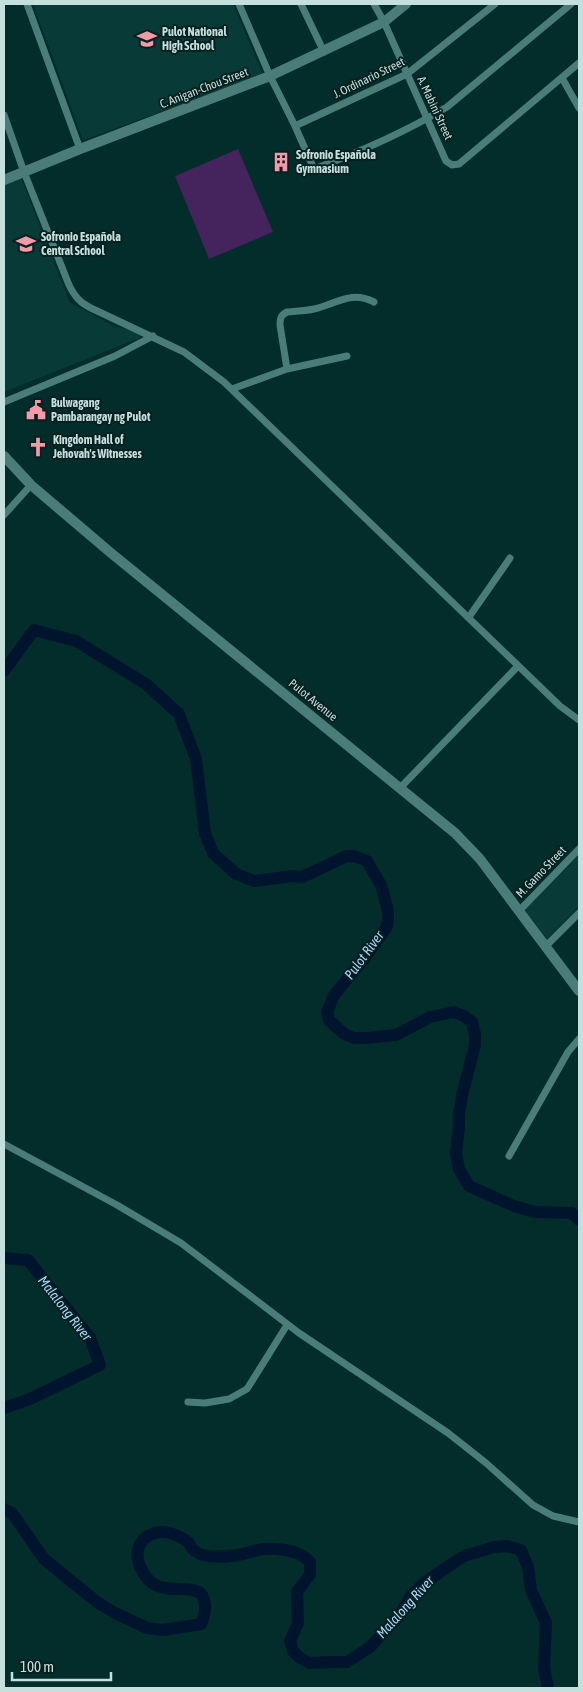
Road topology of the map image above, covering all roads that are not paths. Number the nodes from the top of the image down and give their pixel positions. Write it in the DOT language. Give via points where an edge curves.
graph roads {
  1 [pos="28,4"];
  2 [pos="238,4"];
  3 [pos="301,4"];
  4 [pos="374,4"];
  5 [pos="406,4"];
  6 [pos="495,4"];
  7 [pos="570,4"];
  8 [pos="384,22"];
  9 [pos="324,52"];
  10 [pos="579,63"];
  11 [pos="407,74"];
  12 [pos="270,76"];
  13 [pos="562,78"];
  14 [pos="579,108"];
  15 [pos="4,115"];
  16 [pos="427,119"];
  17 [pos="295,126"];
  18 [pos="80,149"];
  19 [pos="24,172"];
  20 [pos="4,180"];
  21 [pos="374,302"];
  22 [pos="153,336"];
  23 [pos="346,356"];
  24 [pos="287,369"];
  25 [pos="232,390"];
  26 [pos="4,402"];
  27 [pos="4,456"];
  28 [pos="32,485"];
  29 [pos="4,516"];
  30 [pos="510,558"];
  31 [pos="469,617"];
  32 [pos="518,666"];
  33 [pos="579,720"];
  34 [pos="401,787"];
  35 [pos="579,849"];
  36 [pos="520,910"];
  37 [pos="579,913"];
  38 [pos="546,946"];
  39 [pos="579,991"];
  40 [pos="579,1039"];
  41 [pos="4,1144"];
  42 [pos="509,1156"];
  43 [pos="287,1324"];
  44 [pos="188,1402"];
  45 [pos="579,1522"];
  1 -- 18 [label="street"];
  2 -- 12 [label="street"];
  3 -- 9 [label="street"];
  4 -- 8 [label="street, A. Mabini Street"];
  5 -- 8 [label="street, C. Anigan-Chou Street"];
  6 -- 11 [label="street, J. Ordinario Street"];
  7 -- 16 [label="street" via="470,88"];
  8 -- 9 [label="street, C. Anigan-Chou Street"];
  8 -- 11 [label="street, A. Mabini Street"];
  9 -- 12 [label="street, C. Anigan-Chou Street"];
  10 -- 13 [label="street"];
  11 -- 16 [label="street, A. Mabini Street"];
  11 -- 17 [label="street, J. Ordinario Street"];
  12 -- 17 [label="street"];
  12 -- 18 [label="street, C. Anigan-Chou Street"];
  13 -- 14 [label="street"];
  13 -- 16 [label="street, A. Mabini Street" via="459,164 452,165 446,160"];
  15 -- 19 [label="street"];
  16 -- 17 [label="street" via="314,169"];
  18 -- 19 [label="street, C. Anigan-Chou Street"];
  19 -- 20 [label="street, C. Anigan-Chou Street"];
  19 -- 22 [label="street" via="75,297 88,307"];
  21 -- 24 [label="street" via="350,297 312,310 283,314 280,325"];
  22 -- 25 [label="street" via="204,365"];
  22 -- 26 [label="street" via="116,356"];
  23 -- 24 [label="street"];
  24 -- 25 [label="street"];
  25 -- 31 [label="street"];
  27 -- 28 [label="street, Pulot Avenue"];
  28 -- 29 [label="street"];
  28 -- 34 [label="street, Pulot Avenue" via="111,553"];
  30 -- 31 [label="street"];
  31 -- 32 [label="street"];
  32 -- 33 [label="street"];
  32 -- 34 [label="street"];
  34 -- 36 [label="street, Pulot Avenue" via="467,844"];
  35 -- 36 [label="street, M. Gamo Street"];
  36 -- 38 [label="street, Pulot Avenue"];
  37 -- 38 [label="street"];
  38 -- 39 [label="street, Pulot Avenue"];
  40 -- 42 [label="street" via="568,1052"];
  41 -- 43 [label="street" via="172,1237"];
  43 -- 44 [label="street" via="246,1389 229,1399"];
  43 -- 45 [label="street" via="448,1433 534,1505 553,1516"];
}
